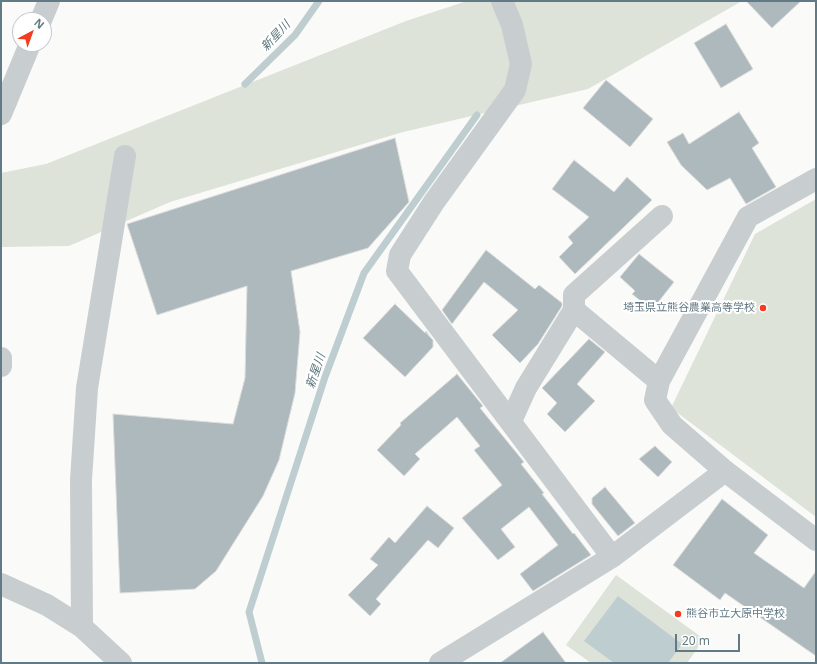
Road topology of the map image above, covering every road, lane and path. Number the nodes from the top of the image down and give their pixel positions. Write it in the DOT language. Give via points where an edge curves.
graph roads {
  1 [pos="48,1"];
  2 [pos="502,1"];
  3 [pos="44,12"];
  4 [pos="27,52"];
  5 [pos="1,114"];
  6 [pos="125,156"];
  7 [pos="816,179"];
  8 [pos="662,216"];
  9 [pos="574,310"];
  10 [pos="1,358"];
  11 [pos="1,366"];
  12 [pos="659,381"];
  13 [pos="511,421"];
  14 [pos="725,471"];
  15 [pos="816,540"];
  16 [pos="612,557"];
  17 [pos="1,584"];
  18 [pos="82,627"];
  19 [pos="121,663"];
  20 [pos="440,663"];
  1 -- 3 [label="street"];
  2 -- 13 [label="street" via="512,25 521,64 515,90 434,202 400,255 397,271"];
  4 -- 5 [label="street"];
  6 -- 18 [label="street" via="87,388 81,480"];
  7 -- 12 [label="street" via="748,217"];
  8 -- 9 [label="street" via="574,295"];
  9 -- 12 [label="street"];
  9 -- 13 [label="street" via="526,388"];
  10 -- 11 [label="street"];
  12 -- 14 [label="street" via="655,400 672,425"];
  13 -- 16 [label="street"];
  14 -- 15 [label="street"];
  14 -- 16 [label="street"];
  16 -- 20 [label="street"];
  17 -- 18 [label="street" via="47,605"];
  18 -- 19 [label="street"];
}
